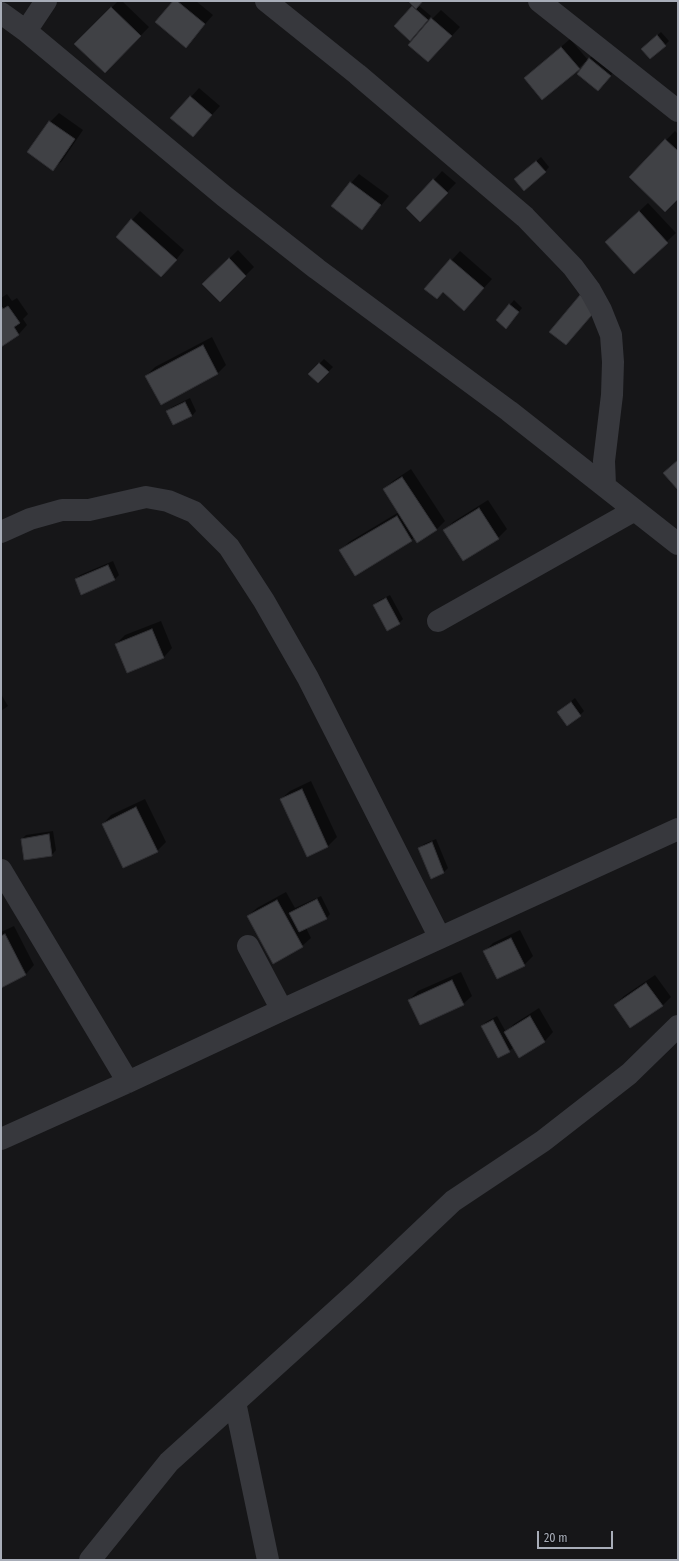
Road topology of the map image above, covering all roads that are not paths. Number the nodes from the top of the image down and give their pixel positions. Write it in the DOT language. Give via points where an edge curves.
graph roads {
  1 [pos="46,1"];
  2 [pos="266,1"];
  3 [pos="540,1"];
  4 [pos="1,13"];
  5 [pos="26,31"];
  6 [pos="678,111"];
  7 [pos="605,486"];
  8 [pos="635,510"];
  9 [pos="1,532"];
  10 [pos="678,544"];
  11 [pos="438,622"];
  12 [pos="678,829"];
  13 [pos="1,870"];
  14 [pos="440,938"];
  15 [pos="248,946"];
  16 [pos="282,1010"];
  17 [pos="678,1026"];
  18 [pos="128,1082"];
  19 [pos="1,1139"];
  20 [pos="234,1402"];
  21 [pos="90,1560"];
  22 [pos="268,1560"];
  1 -- 5 [label="street"];
  2 -- 7 [label="street" via="357,74 525,217 590,290 611,335 612,395 604,461"];
  3 -- 6 [label="street"];
  4 -- 5 [label="street"];
  5 -- 7 [label="street" via="224,196 317,269 510,411"];
  7 -- 8 [label="street"];
  8 -- 10 [label="street"];
  8 -- 11 [label="street"];
  9 -- 14 [label="street" via="30,519 62,510 89,510 146,497 168,501 194,512 229,547 268,607 308,678"];
  12 -- 14 [label="street"];
  13 -- 18 [label="street"];
  14 -- 16 [label="street"];
  15 -- 16 [label="street"];
  16 -- 18 [label="street"];
  17 -- 20 [label="street" via="629,1074 543,1141 453,1200 358,1291"];
  18 -- 19 [label="street"];
  20 -- 21 [label="street" via="169,1462"];
  20 -- 22 [label="street"];
}
